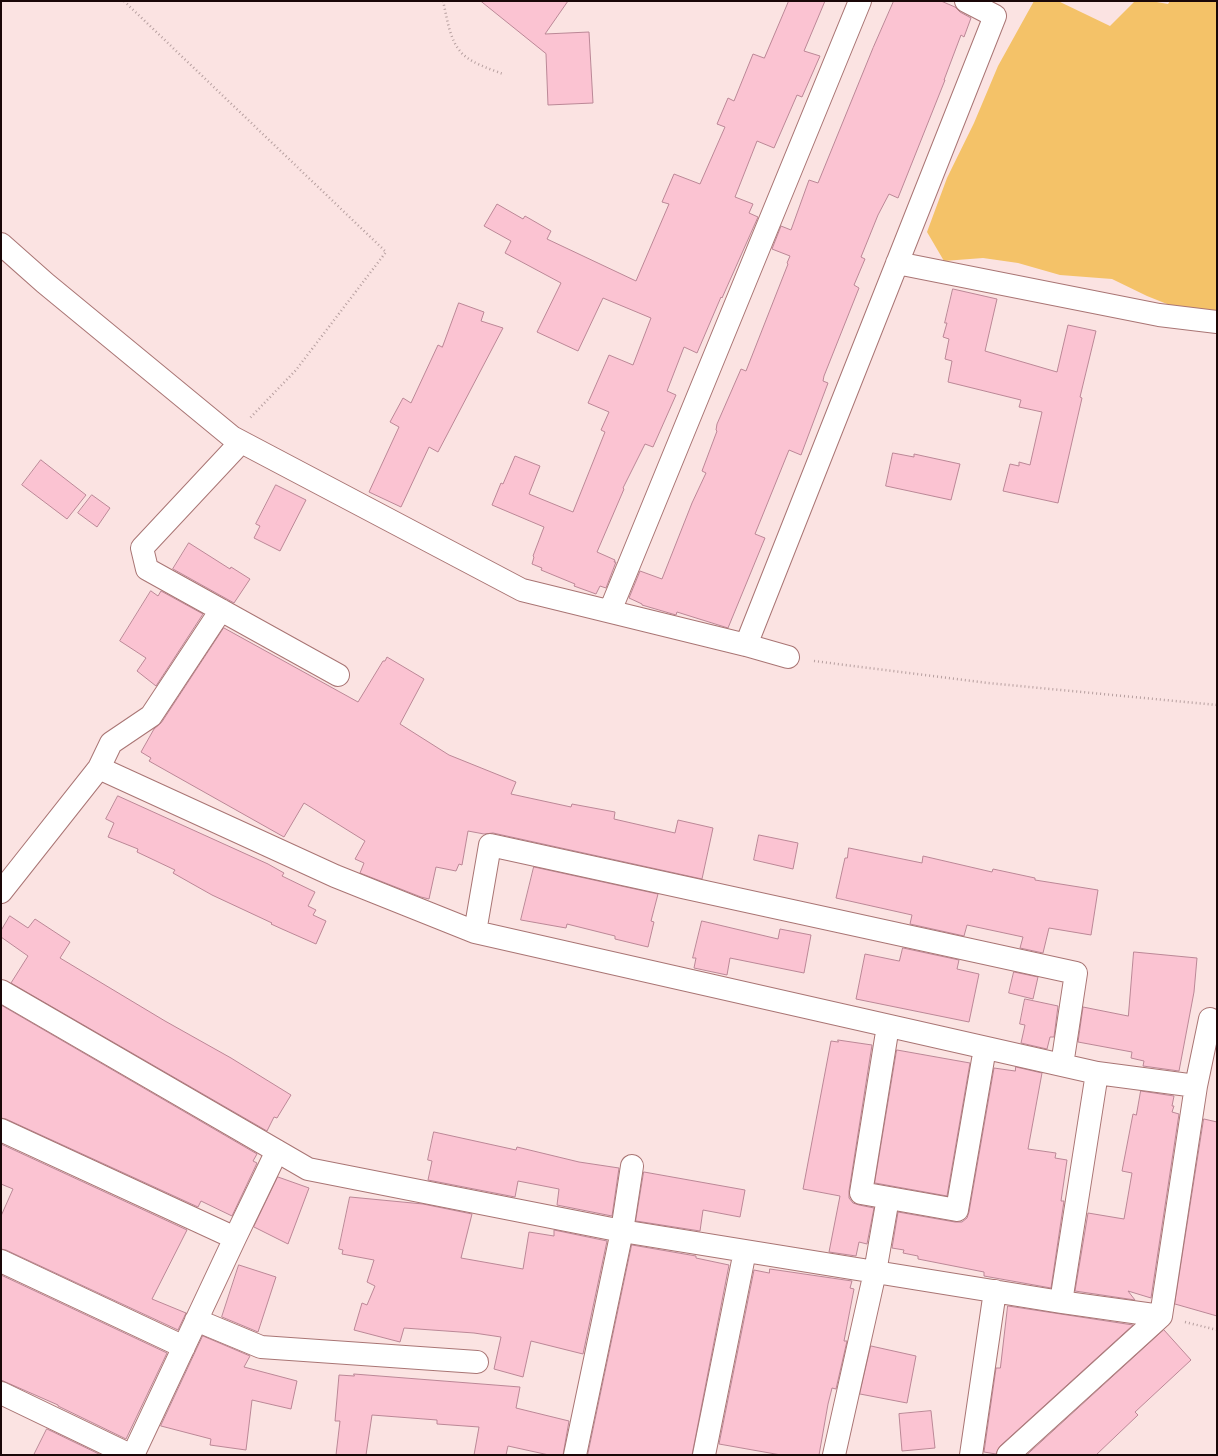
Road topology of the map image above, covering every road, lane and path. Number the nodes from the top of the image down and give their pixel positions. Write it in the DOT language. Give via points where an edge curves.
graph roads {
  1 [pos="124,1"];
  2 [pos="443,1"];
  3 [pos="860,1"];
  4 [pos="966,1"];
  5 [pos="503,74"];
  6 [pos="1,244"];
  7 [pos="897,263"];
  8 [pos="1217,322"];
  9 [pos="237,440"];
  10 [pos="221,610"];
  11 [pos="610,611"];
  12 [pos="746,645"];
  13 [pos="788,657"];
  14 [pos="338,675"];
  15 [pos="1217,705"];
  16 [pos="99,768"];
  17 [pos="1,892"];
  18 [pos="475,932"];
  19 [pos="1,991"];
  20 [pos="1210,1019"];
  21 [pos="888,1026"];
  22 [pos="985,1048"];
  23 [pos="1062,1065"];
  24 [pos="1097,1073"];
  25 [pos="1196,1086"];
  26 [pos="1,1130"];
  27 [pos="277,1152"];
  28 [pos="632,1166"];
  29 [pos="888,1198"];
  30 [pos="622,1231"];
  31 [pos="235,1238"];
  32 [pos="745,1251"];
  33 [pos="1,1261"];
  34 [pos="875,1272"];
  35 [pos="995,1291"];
  36 [pos="1061,1302"];
  37 [pos="1161,1316"];
  38 [pos="196,1320"];
  39 [pos="1217,1330"];
  40 [pos="184,1347"];
  41 [pos="477,1362"];
  42 [pos="1,1393"];
  43 [pos="132,1455"];
  44 [pos="575,1455"];
  45 [pos="704,1455"];
  46 [pos="834,1455"];
  47 [pos="971,1455"];
  48 [pos="1008,1455"];
  1 -- 9 [label="path" via="386,252 296,370"];
  2 -- 5 [label="path" via="452,36 460,52 478,65"];
  3 -- 11 [label="street"];
  4 -- 7 [label="street" via="995,16"];
  6 -- 9 [label="street"];
  7 -- 8 [label="street" via="1159,315"];
  7 -- 12 [label="street"];
  9 -- 10 [label="street" via="142,548 147,569"];
  9 -- 11 [label="street" via="522,590"];
  10 -- 14 [label="street"];
  10 -- 16 [label="street" via="151,716 111,744"];
  11 -- 12 [label="street"];
  12 -- 13 [label="street"];
  13 -- 15 [label="path" via="988,684"];
  16 -- 17 [label="street"];
  16 -- 18 [label="street" via="335,876"];
  18 -- 21 [label="street"];
  18 -- 23 [label="street" via="490,845 1076,973"];
  19 -- 27 [label="street"];
  20 -- 25 [label="street"];
  21 -- 22 [label="street"];
  21 -- 29 [label="street" via="861,1193"];
  22 -- 23 [label="street"];
  22 -- 29 [label="street" via="957,1210"];
  23 -- 24 [label="street"];
  24 -- 25 [label="street"];
  24 -- 36 [label="street"];
  25 -- 37 [label="street"];
  26 -- 31 [label="street"];
  27 -- 30 [label="street" via="308,1169"];
  27 -- 31 [label="street"];
  28 -- 30 [label="street"];
  29 -- 34 [label="street"];
  30 -- 32 [label="street"];
  30 -- 44 [label="street"];
  31 -- 38 [label="street"];
  32 -- 34 [label="street"];
  32 -- 45 [label="street"];
  33 -- 40 [label="street"];
  34 -- 35 [label="street"];
  34 -- 46 [label="street"];
  35 -- 36 [label="street"];
  35 -- 47 [label="street"];
  36 -- 37 [label="street"];
  37 -- 39 [label="path"];
  37 -- 48 [label="street"];
  38 -- 40 [label="street"];
  38 -- 41 [label="street" via="261,1347"];
  40 -- 43 [label="street"];
  42 -- 43 [label="street"];
}
